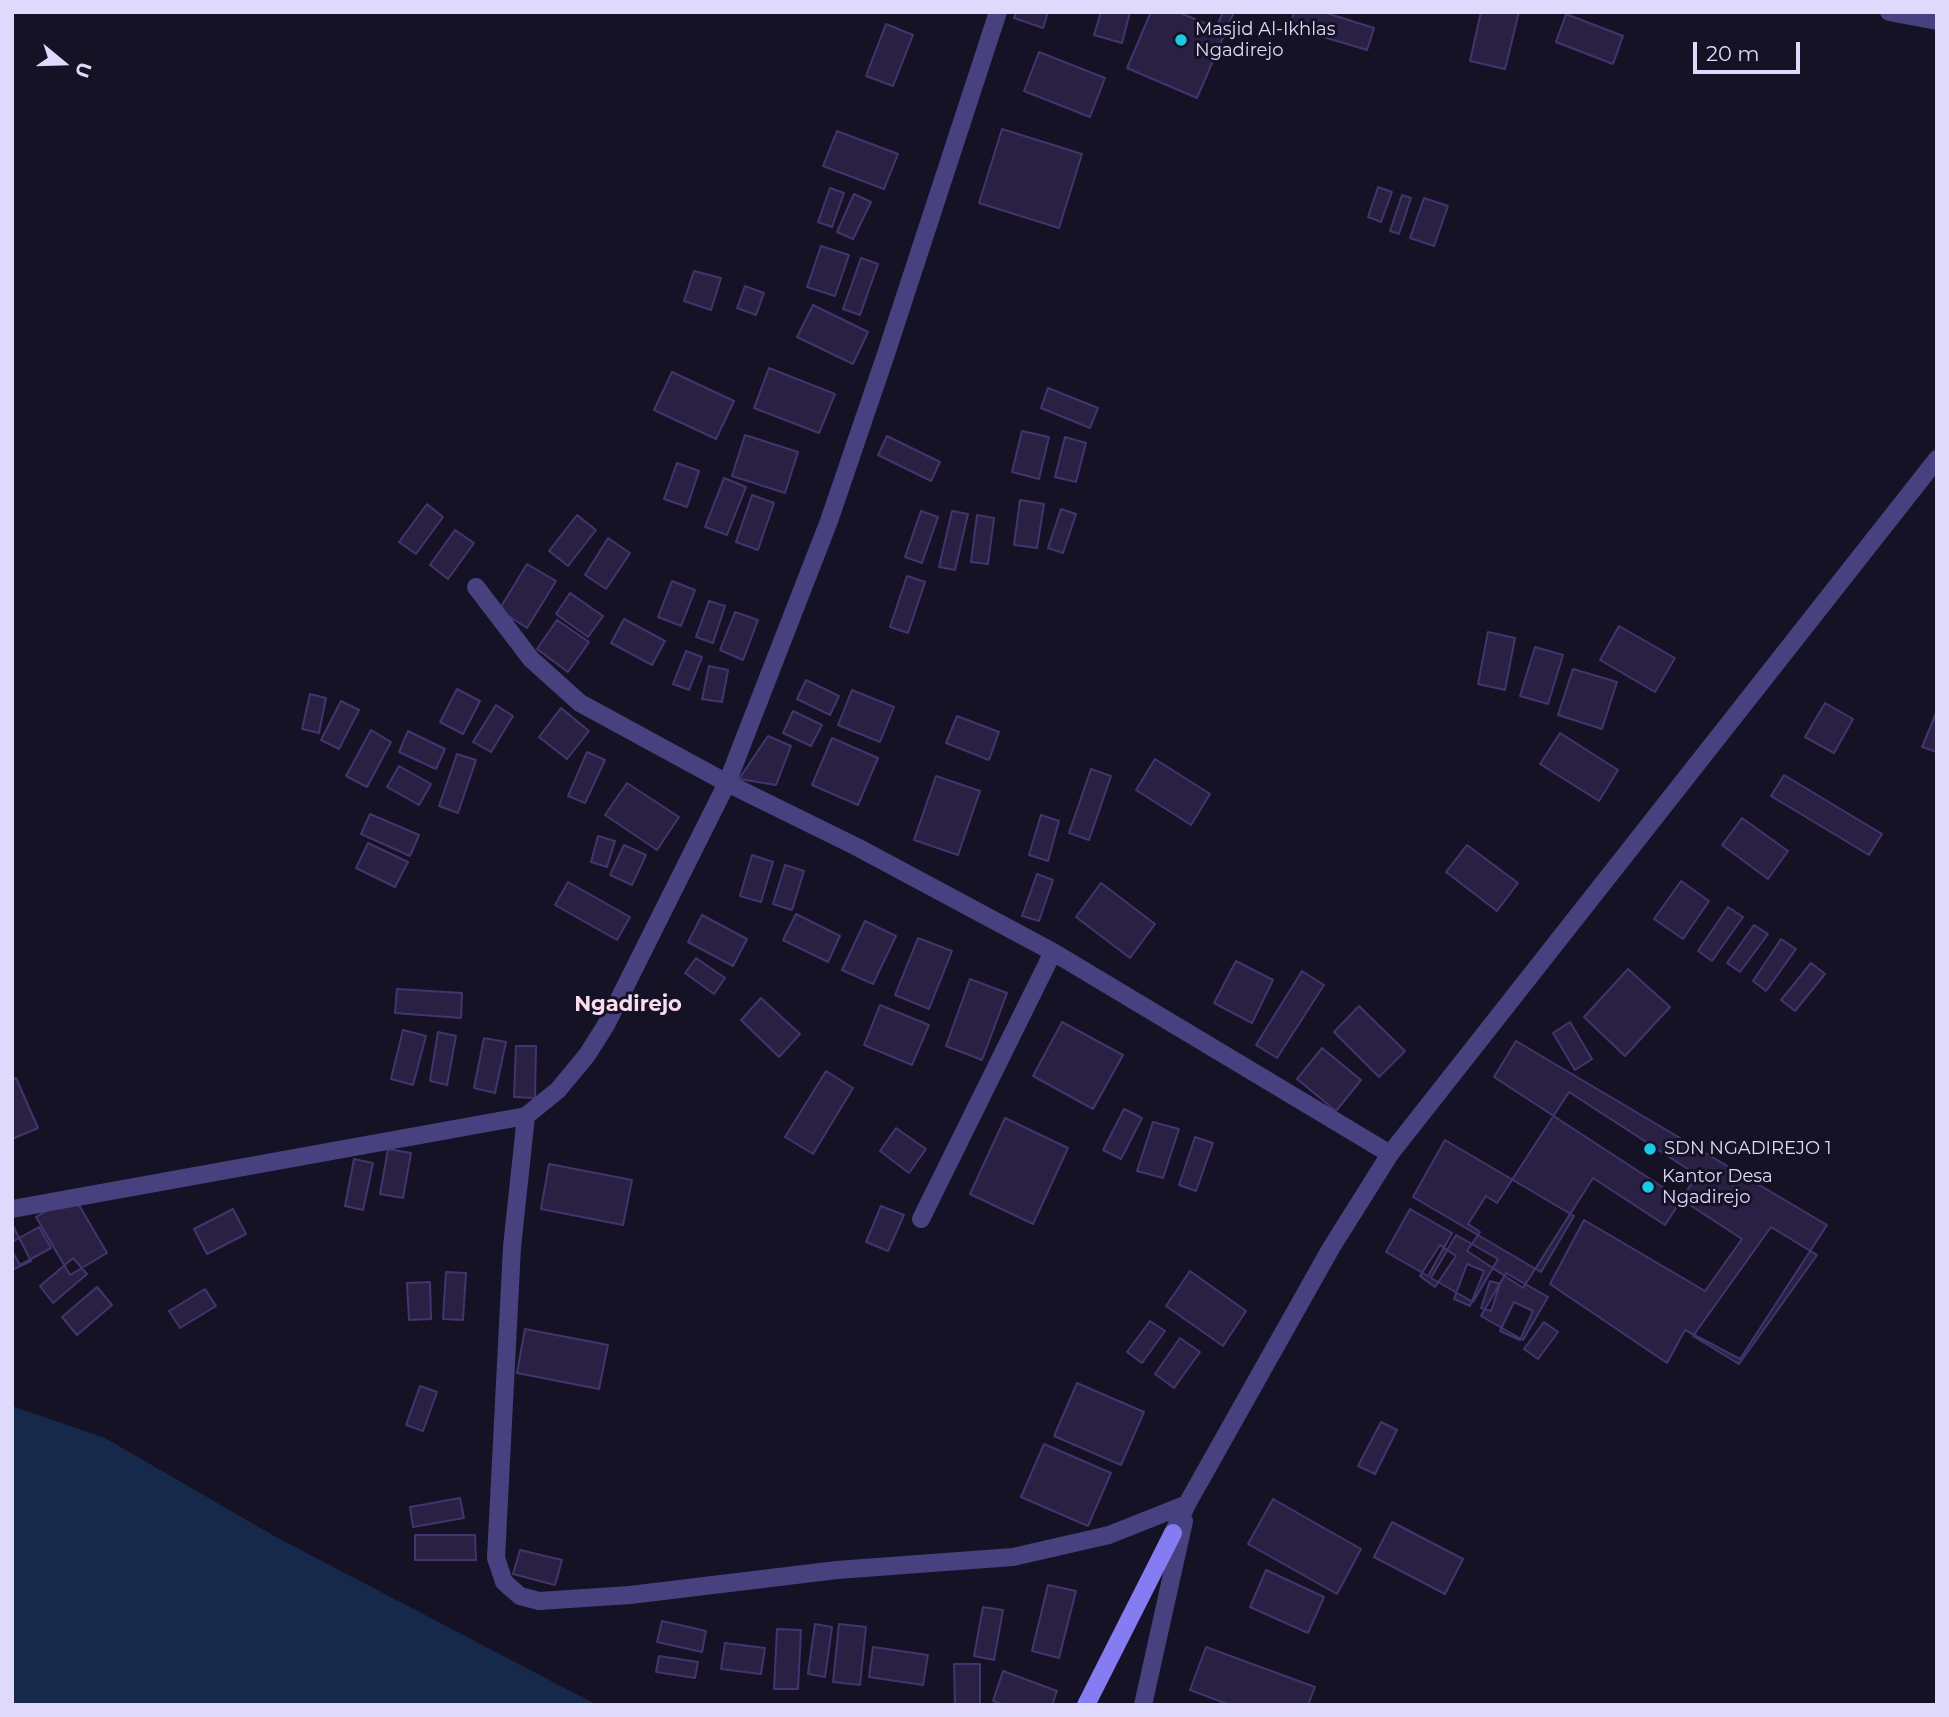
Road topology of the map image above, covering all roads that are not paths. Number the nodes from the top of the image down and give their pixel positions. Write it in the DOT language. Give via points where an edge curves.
graph roads {
  1 [pos="998,12"];
  2 [pos="1889,12"];
  3 [pos="1937,21"];
  4 [pos="1937,458"];
  5 [pos="476,587"];
  6 [pos="727,783"];
  7 [pos="1053,952"];
  8 [pos="526,1116"];
  9 [pos="1390,1154"];
  10 [pos="12,1209"];
  11 [pos="921,1219"];
  12 [pos="1187,1504"];
  13 [pos="1086,1705"];
  14 [pos="1143,1705"];
  1 -- 6 [label="street" via="829,521"];
  2 -- 3 [label="street"];
  4 -- 9 [label="street"];
  5 -- 6 [label="street" via="531,659 580,703"];
  6 -- 7 [label="street"];
  6 -- 8 [label="street" via="606,1025 558,1090"];
  7 -- 9 [label="street"];
  7 -- 11 [label="street"];
  8 -- 10 [label="street"];
  8 -- 12 [label="street" via="512,1247 496,1558 504,1582 520,1596 539,1601 617,1596 837,1570 1013,1557 1109,1535"];
  9 -- 12 [label="street" via="1331,1248"];
  12 -- 13 [label="street"];
  12 -- 14 [label="street"];
}
